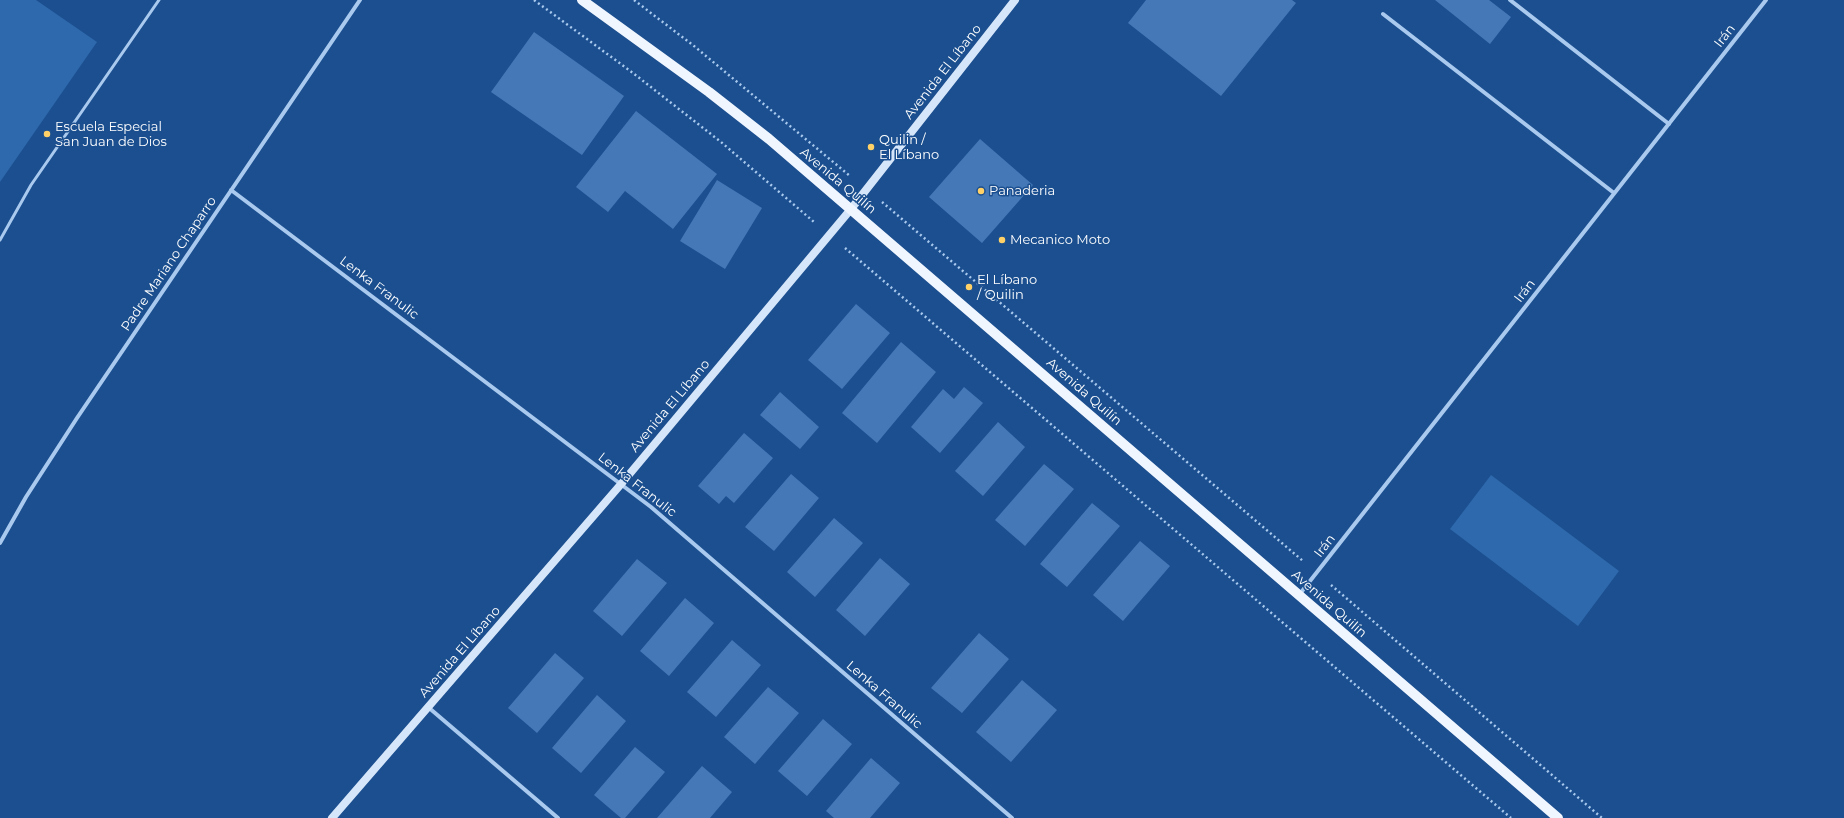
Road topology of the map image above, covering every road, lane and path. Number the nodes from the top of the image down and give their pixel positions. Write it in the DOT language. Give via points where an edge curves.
graph roads {
  1 [pos="159,0"];
  2 [pos="360,0"];
  3 [pos="534,0"];
  4 [pos="582,0"];
  5 [pos="634,0"];
  6 [pos="1015,0"];
  7 [pos="1510,0"];
  8 [pos="1766,0"];
  9 [pos="1383,14"];
  10 [pos="1669,124"];
  11 [pos="231,190"];
  12 [pos="866,190"];
  13 [pos="1614,193"];
  14 [pos="851,209"];
  15 [pos="830,234"];
  16 [pos="0,240"];
  17 [pos="622,483"];
  18 [pos="0,543"];
  19 [pos="1317,573"];
  20 [pos="1299,595"];
  21 [pos="428,707"];
  22 [pos="332,818"];
  23 [pos="558,818"];
  24 [pos="1012,818"];
  25 [pos="1511,818"];
  26 [pos="1558,818"];
  27 [pos="1602,818"];
  1 -- 16 [label="lane" via="31,185"];
  2 -- 11 [label="street, Padre Mariano Chaparro"];
  3 -- 15 [label="path" via="721,142"];
  4 -- 14 [label="main road, Avenida Quilín" via="709,92"];
  5 -- 12 [label="path" via="768,107"];
  6 -- 12 [label="main road, Avenida El Líbano"];
  7 -- 10 [label="street"];
  8 -- 10 [label="street, Irán"];
  9 -- 13 [label="street"];
  10 -- 13 [label="street, Irán"];
  11 -- 17 [label="street, Lenka Franulic"];
  11 -- 18 [label="street, Padre Mariano Chaparro" via="77,418"];
  12 -- 14 [label="main road, Avenida El Líbano"];
  12 -- 19 [label="path"];
  13 -- 19 [label="street, Irán"];
  14 -- 15 [label="main road, Avenida El Líbano"];
  14 -- 20 [label="main road, Avenida Quilín"];
  15 -- 17 [label="main road, Avenida El Líbano"];
  15 -- 25 [label="path"];
  17 -- 21 [label="main road, Avenida El Líbano"];
  17 -- 24 [label="street, Lenka Franulic"];
  19 -- 20 [label="street, Irán"];
  19 -- 27 [label="path"];
  20 -- 26 [label="main road, Avenida Quilín"];
  21 -- 22 [label="main road, Avenida El Líbano"];
  21 -- 23 [label="street"];
}
